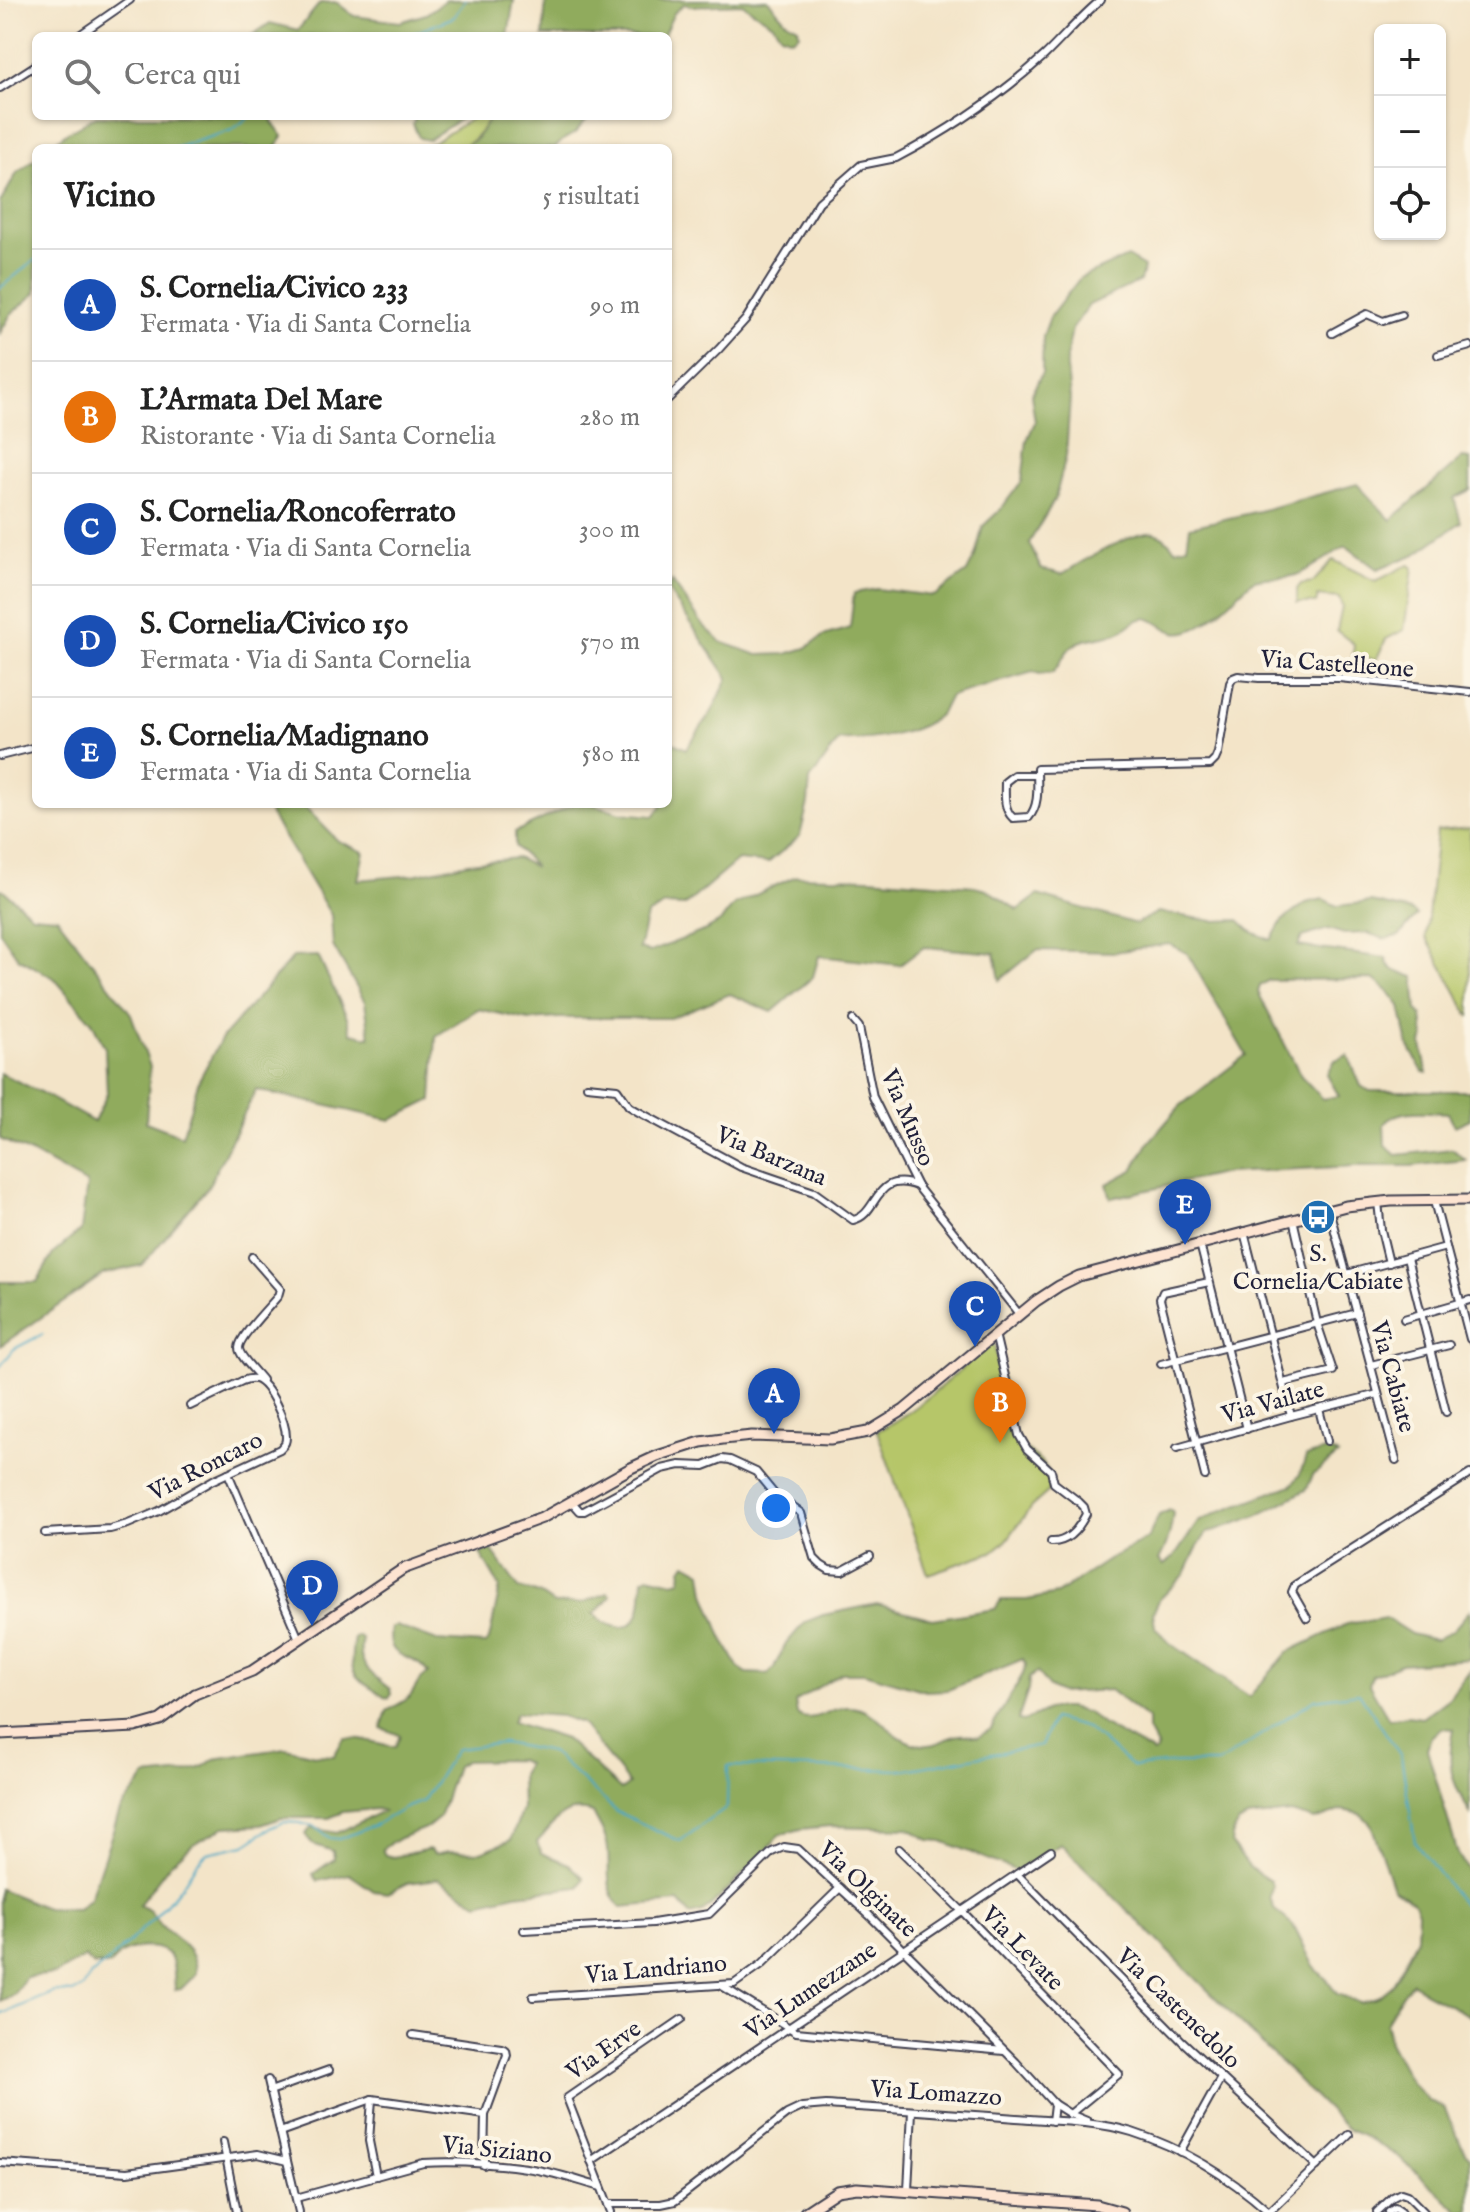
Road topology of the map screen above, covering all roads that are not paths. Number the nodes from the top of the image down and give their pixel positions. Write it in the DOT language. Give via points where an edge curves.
graph roads {
  1 [pos="130,0"];
  2 [pos="1101,0"];
  3 [pos="84,32"];
  4 [pos="32,68"];
  5 [pos="0,88"];
  6 [pos="1402,315"];
  7 [pos="1332,333"];
  8 [pos="1470,346"];
  9 [pos="1438,355"];
  10 [pos="672,395"];
  11 [pos="1470,692"];
  12 [pos="32,748"];
  13 [pos="0,756"];
  14 [pos="1037,775"];
  15 [pos="853,1020"];
  16 [pos="587,1086"];
  17 [pos="917,1186"];
  18 [pos="1470,1200"];
  19 [pos="1434,1201"];
  20 [pos="1378,1202"];
  21 [pos="1329,1209"];
  22 [pos="1293,1219"];
  23 [pos="1244,1232"];
  24 [pos="1200,1244"];
  25 [pos="1446,1247"];
  26 [pos="252,1257"];
  27 [pos="1407,1258"];
  28 [pos="1389,1263"];
  29 [pos="1347,1274"];
  30 [pos="1209,1282"];
  31 [pos="1470,1300"];
  32 [pos="1461,1303"];
  33 [pos="1357,1313"];
  34 [pos="1421,1313"];
  35 [pos="1019,1314"];
  36 [pos="1404,1319"];
  37 [pos="1317,1323"];
  38 [pos="995,1334"];
  39 [pos="1271,1335"];
  40 [pos="1470,1339"];
  41 [pos="1449,1345"];
  42 [pos="1225,1347"];
  43 [pos="1431,1350"];
  44 [pos="1176,1360"];
  45 [pos="1161,1364"];
  46 [pos="1371,1365"];
  47 [pos="1283,1383"];
  48 [pos="267,1387"];
  49 [pos="1378,1394"];
  50 [pos="190,1406"];
  51 [pos="1319,1409"];
  52 [pos="1446,1412"];
  53 [pos="1291,1416"];
  54 [pos="1247,1429"];
  55 [pos="1327,1441"];
  56 [pos="1198,1442"];
  57 [pos="1177,1448"];
  58 [pos="1396,1460"];
  59 [pos="228,1473"];
  60 [pos="1470,1474"];
  61 [pos="1205,1476"];
  62 [pos="572,1502"];
  63 [pos="45,1533"];
  64 [pos="1051,1542"];
  65 [pos="870,1556"];
  66 [pos="1307,1618"];
  67 [pos="299,1639"];
  68 [pos="0,1734"];
  69 [pos="899,1849"];
  70 [pos="1051,1851"];
  71 [pos="1017,1874"];
  72 [pos="840,1888"];
  73 [pos="962,1911"];
  74 [pos="524,1930"];
  75 [pos="904,1950"];
  76 [pos="722,1986"];
  77 [pos="533,1997"];
  78 [pos="682,2019"];
  79 [pos="788,2029"];
  80 [pos="413,2035"];
  81 [pos="1004,2051"];
  82 [pos="329,2070"];
  83 [pos="1221,2078"];
  84 [pos="268,2080"];
  85 [pos="270,2091"];
  86 [pos="372,2099"];
  87 [pos="1054,2104"];
  88 [pos="912,2111"];
  89 [pos="1070,2114"];
  90 [pos="485,2115"];
  91 [pos="1052,2121"];
  92 [pos="1098,2125"];
  93 [pos="280,2132"];
  94 [pos="1349,2135"];
  95 [pos="223,2142"];
  96 [pos="1180,2152"];
  97 [pos="225,2158"];
  98 [pos="287,2161"];
  99 [pos="591,2161"];
  100 [pos="0,2163"];
  101 [pos="484,2165"];
  102 [pos="1317,2166"];
  103 [pos="376,2176"];
  104 [pos="601,2187"];
  105 [pos="908,2190"];
  106 [pos="296,2198"];
  107 [pos="608,2204"];
  108 [pos="237,2212"];
  109 [pos="299,2212"];
  110 [pos="611,2212"];
  111 [pos="805,2212"];
  112 [pos="1122,2212"];
  113 [pos="1269,2212"];
  114 [pos="1377,2212"];
  115 [pos="1389,2212"];
  116 [pos="1401,2212"];
  117 [pos="1424,2212"];
  1 -- 3 [label="street"];
  2 -- 10 [label="street" via="1044,56 979,108 896,158 854,170 819,202 746,319"];
  4 -- 5 [label="street"];
  6 -- 7 [label="street" via="1383,321 1367,314"];
  8 -- 9 [label="street"];
  11 -- 14 [label="street, Via Castelleone" via="1339,678 1235,676 1218,753 1210,765 1037,769"];
  12 -- 13 [label="street"];
  14 -- 14 [label="street, Via Castelleone" via="1034,813 1013,818 1006,806 1006,779"];
  15 -- 17 [label="street, Via Musso" via="859,1027 873,1097"];
  16 -- 17 [label="street, Via Barzana" via="617,1089 637,1111 750,1172 821,1195 853,1220 862,1217 891,1184"];
  17 -- 35 [label="street"];
  18 -- 19 [label="street"];
  19 -- 20 [label="street"];
  19 -- 25 [label="street"];
  20 -- 21 [label="street"];
  20 -- 28 [label="street"];
  21 -- 22 [label="street"];
  21 -- 29 [label="street, Via Cabiate"];
  22 -- 23 [label="street"];
  22 -- 37 [label="street"];
  23 -- 24 [label="street"];
  23 -- 39 [label="street"];
  24 -- 30 [label="street"];
  24 -- 35 [label="street" via="1079,1276"];
  25 -- 27 [label="street"];
  25 -- 32 [label="street"];
  26 -- 48 [label="street" via="280,1289 239,1349"];
  27 -- 28 [label="street"];
  27 -- 34 [label="street"];
  28 -- 29 [label="street"];
  29 -- 33 [label="street, Via Cabiate"];
  30 -- 42 [label="street"];
  30 -- 44 [label="street" via="1160,1295"];
  31 -- 32 [label="street"];
  32 -- 34 [label="street"];
  32 -- 40 [label="street"];
  33 -- 37 [label="street"];
  33 -- 46 [label="street, Via Cabiate"];
  34 -- 36 [label="street"];
  34 -- 43 [label="street"];
  35 -- 38 [label="street"];
  37 -- 39 [label="street"];
  37 -- 47 [label="street" via="1333,1371"];
  38 -- 62 [label="street" via="904,1410 868,1432 830,1439 752,1436 701,1442 631,1468"];
  38 -- 64 [label="street" via="1019,1435 1051,1471 1054,1483 1086,1514 1072,1535"];
  39 -- 42 [label="street"];
  39 -- 47 [label="street"];
  41 -- 43 [label="street"];
  42 -- 44 [label="street"];
  42 -- 54 [label="street"];
  43 -- 46 [label="street"];
  43 -- 52 [label="street"];
  44 -- 45 [label="street"];
  44 -- 56 [label="street"];
  46 -- 49 [label="street, Via Cabiate"];
  47 -- 53 [label="street"];
  48 -- 50 [label="street" via="245,1379"];
  48 -- 59 [label="street, Via Roncaro" via="283,1426 284,1444"];
  49 -- 51 [label="street, Via Vailate"];
  49 -- 58 [label="street, Via Cabiate"];
  51 -- 53 [label="street, Via Vailate"];
  51 -- 55 [label="street"];
  53 -- 54 [label="street, Via Vailate"];
  54 -- 56 [label="street, Via Vailate"];
  56 -- 57 [label="street, Via Vailate"];
  56 -- 61 [label="street"];
  59 -- 63 [label="street, Via Roncaro" via="128,1524"];
  59 -- 67 [label="street"];
  60 -- 66 [label="street" via="1295,1585 1292,1592"];
  62 -- 65 [label="street" via="584,1511 662,1469 730,1460 756,1472 775,1495 801,1513 814,1558 821,1565 842,1571"];
  62 -- 67 [label="street" via="522,1527 403,1569"];
  67 -- 68 [label="street" via="250,1672 195,1694 147,1725"];
  69 -- 73 [label="street, Via Levate"];
  70 -- 71 [label="street, Via Lumezzane"];
  71 -- 73 [label="street, Via Lumezzane"];
  71 -- 83 [label="street, Via Castenedolo"];
  72 -- 74 [label="street, Via Olginate" via="798,1849 784,1847 772,1852 709,1914 653,1923"];
  72 -- 75 [label="street, Via Olginate"];
  72 -- 76 [label="street, Via Landriano" via="762,1964 734,1984"];
  73 -- 75 [label="street, Via Lumezzane"];
  73 -- 89 [label="street, Via Levate" via="1119,2074"];
  75 -- 79 [label="street, Via Lumezzane"];
  75 -- 81 [label="street, Via Olginate"];
  76 -- 77 [label="street, Via Landriano"];
  76 -- 79 [label="street"];
  78 -- 99 [label="street, Via Erve" via="567,2098"];
  79 -- 81 [label="street"];
  79 -- 99 [label="street, Via Lumezzane"];
  80 -- 90 [label="street" via="506,2050"];
  81 -- 87 [label="street, Via Olginate"];
  82 -- 85 [label="street"];
  83 -- 96 [label="street"];
  83 -- 102 [label="street, Via Castenedolo"];
  84 -- 85 [label="street"];
  85 -- 93 [label="street"];
  86 -- 90 [label="street"];
  86 -- 93 [label="street"];
  86 -- 103 [label="street" via="369,2141"];
  87 -- 89 [label="street, Via Olginate"];
  87 -- 91 [label="street"];
  88 -- 91 [label="street, Via Lomazzo"];
  88 -- 105 [label="street"];
  88 -- 107 [label="street, Via Lomazzo" via="802,2107 675,2201"];
  89 -- 92 [label="street, Via Olginate"];
  90 -- 101 [label="street"];
  91 -- 92 [label="street, Via Lomazzo"];
  92 -- 96 [label="street, Via Lomazzo"];
  93 -- 98 [label="street"];
  94 -- 102 [label="street"];
  95 -- 97 [label="street"];
  96 -- 113 [label="street, Via Lomazzo" via="1235,2184"];
  97 -- 98 [label="street" via="258,2154"];
  97 -- 100 [label="street" via="127,2172"];
  97 -- 108 [label="street"];
  98 -- 106 [label="street"];
  99 -- 104 [label="street, Via Erve"];
  101 -- 103 [label="street, Via Siziano" via="423,2163"];
  101 -- 104 [label="street, Via Siziano" via="545,2171"];
  102 -- 113 [label="street"];
  103 -- 106 [label="street, Via Siziano"];
  104 -- 107 [label="street, Via Erve"];
  105 -- 111 [label="street" via="848,2188"];
  105 -- 112 [label="street" via="1097,2205"];
  106 -- 109 [label="street"];
  107 -- 110 [label="street, Via Erve"];
  114 -- 117 [label="street" via="1401,2193"];
  115 -- 116 [label="street"];
}
